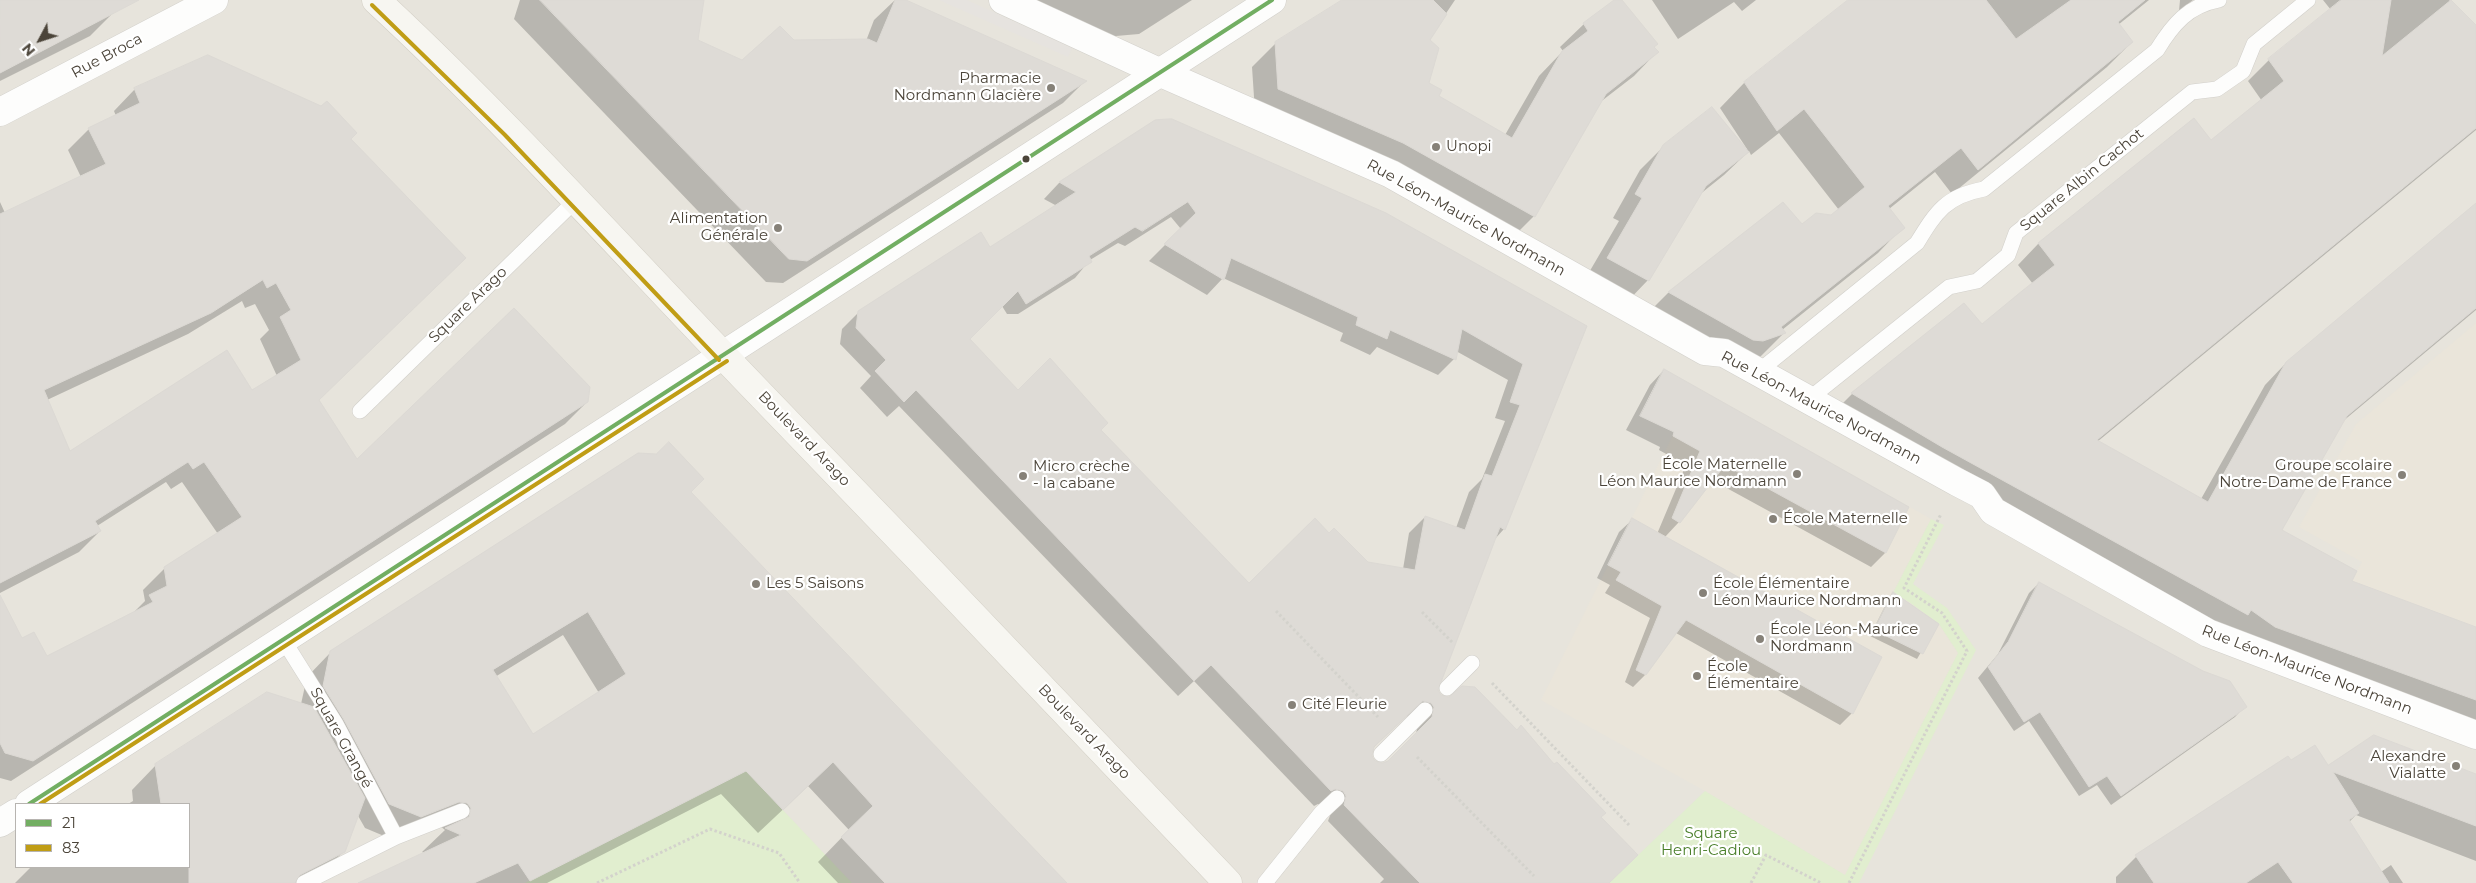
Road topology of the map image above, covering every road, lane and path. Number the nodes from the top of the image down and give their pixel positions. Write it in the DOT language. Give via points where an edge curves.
graph roads {
  1 [pos="214,0"];
  2 [pos="376,0"];
  3 [pos="1003,0"];
  4 [pos="1272,0"];
  5 [pos="2219,0"];
  6 [pos="2308,0"];
  7 [pos="1161,74"];
  8 [pos="0,112"];
  9 [pos="576,199"];
  10 [pos="724,356"];
  11 [pos="1758,371"];
  12 [pos="1809,399"];
  13 [pos="360,411"];
  14 [pos="1941,514"];
  15 [pos="1276,611"];
  16 [pos="1422,612"];
  17 [pos="284,641"];
  18 [pos="1472,663"];
  19 [pos="1447,688"];
  20 [pos="1425,710"];
  21 [pos="2476,735"];
  22 [pos="1398,737"];
  23 [pos="1381,754"];
  24 [pos="1337,798"];
  25 [pos="31,803"];
  26 [pos="462,811"];
  27 [pos="15,813"];
  28 [pos="0,823"];
  29 [pos="1629,825"];
  30 [pos="396,837"];
  31 [pos="1534,876"];
  32 [pos="304,883"];
  33 [pos="597,883"];
  34 [pos="800,883"];
  35 [pos="1228,883"];
  36 [pos="1265,883"];
  37 [pos="1751,883"];
  38 [pos="1821,883"];
  39 [pos="1849,883"];
  1 -- 8 [label="street, Rue Broca"];
  2 -- 9 [label="main road, Boulevard Arago" via="435,55"];
  3 -- 7 [label="street, Rue Léon-Maurice Nordmann"];
  4 -- 7 [label="street"];
  5 -- 11 [label="lane" via="2202,3 2171,27 2157,50 1984,189 1962,193 1934,215 1917,243"];
  6 -- 12 [label="lane, Square Albin Cachot" via="2254,44 2243,71 2217,90 2192,92 2016,233 2008,256 1976,281 1949,287"];
  7 -- 10 [label="street" via="1105,106"];
  7 -- 11 [label="street, Rue Léon-Maurice Nordmann" via="1391,174 1706,351 1724,353"];
  9 -- 10 [label="main road, Boulevard Arago"];
  9 -- 13 [label="lane, Square Arago"];
  10 -- 17 [label="street"];
  10 -- 35 [label="main road, Boulevard Arago"];
  11 -- 12 [label="street, Rue Léon-Maurice Nordmann"];
  12 -- 21 [label="street, Rue Léon-Maurice Nordmann" via="1982,495 1993,511 2001,516 2208,633"];
  14 -- 39 [label="path" via="1904,588 1942,613 1967,652"];
  15 -- 22 [label="path"];
  16 -- 18 [label="path"];
  17 -- 25 [label="street"];
  17 -- 30 [label="lane, Square Grangé" via="336,724"];
  18 -- 19 [label="lane"];
  18 -- 29 [label="path"];
  20 -- 22 [label="lane"];
  22 -- 23 [label="lane"];
  22 -- 31 [label="path"];
  24 -- 36 [label="lane" via="1321,813"];
  26 -- 30 [label="lane"];
  27 -- 28 [label="street"];
  30 -- 32 [label="lane"];
  33 -- 34 [label="path" via="710,829 779,853"];
  37 -- 38 [label="path" via="1766,855"];
}
